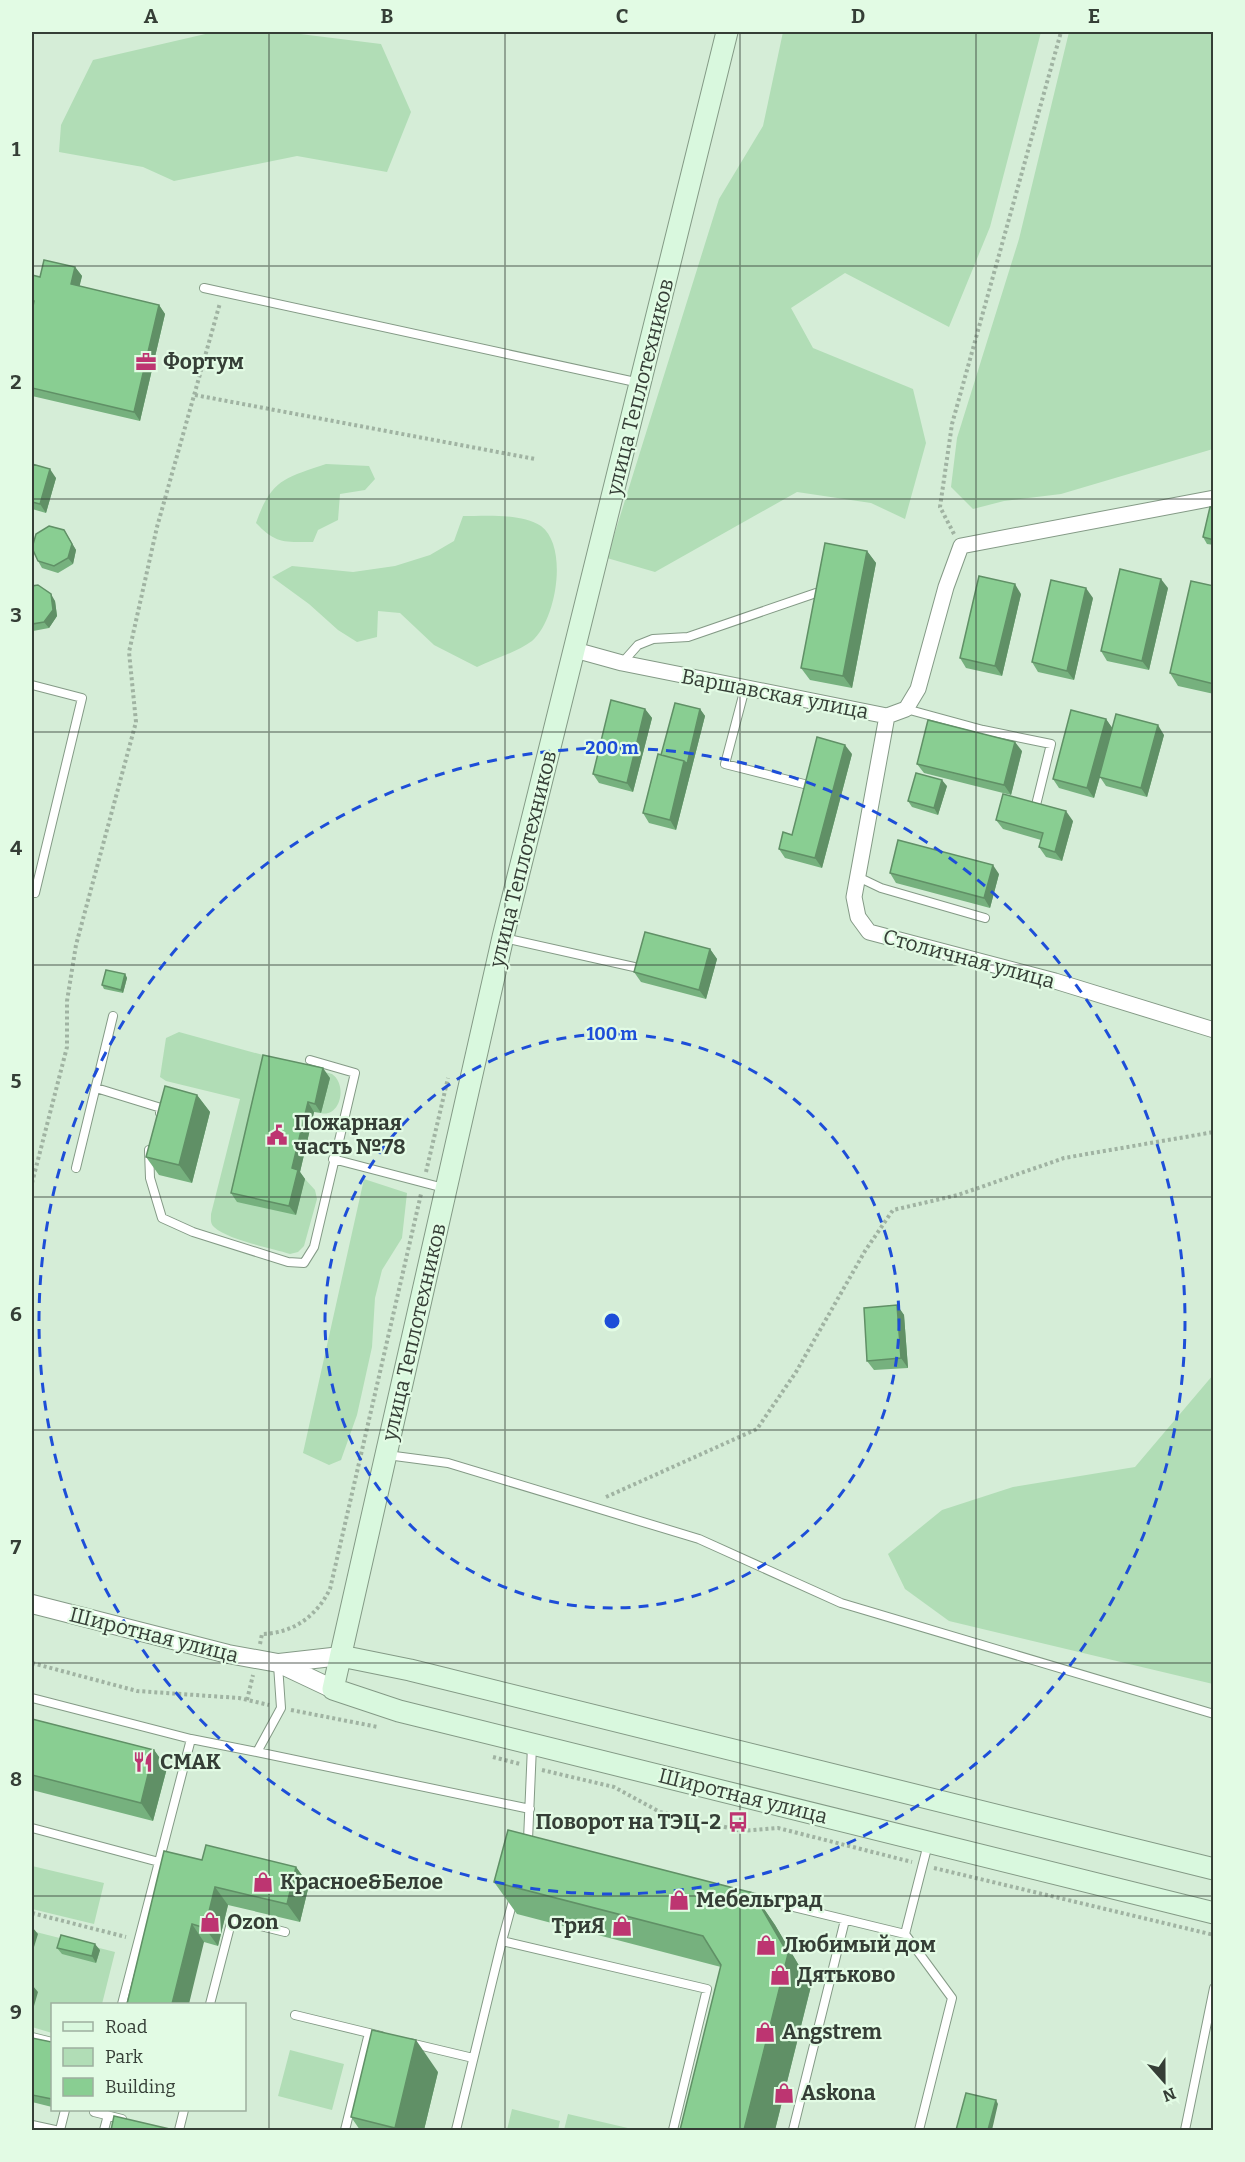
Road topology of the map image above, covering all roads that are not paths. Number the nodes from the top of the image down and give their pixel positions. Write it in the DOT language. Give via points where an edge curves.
graph roads {
  1 [pos="727,32"];
  2 [pos="204,288"];
  3 [pos="641,384"];
  4 [pos="1214,498"];
  5 [pos="816,593"];
  6 [pos="575,650"];
  7 [pos="622,663"];
  8 [pos="32,685"];
  9 [pos="745,688"];
  10 [pos="906,709"];
  11 [pos="887,716"];
  12 [pos="804,784"];
  13 [pos="1036,805"];
  14 [pos="858,877"];
  15 [pos="32,892"];
  16 [pos="985,918"];
  17 [pos="503,937"];
  18 [pos="634,967"];
  19 [pos="113,1016"];
  20 [pos="1214,1030"];
  21 [pos="310,1060"];
  22 [pos="96,1088"];
  23 [pos="156,1126"];
  24 [pos="151,1145"];
  25 [pos="333,1159"];
  26 [pos="76,1168"];
  27 [pos="446,1188"];
  28 [pos="386,1455"];
  29 [pos="32,1604"];
  30 [pos="341,1656"];
  31 [pos="278,1663"];
  32 [pos="333,1689"];
  33 [pos="32,1698"];
  34 [pos="1214,1713"];
  35 [pos="191,1738"];
  36 [pos="532,1744"];
  37 [pos="257,1752"];
  38 [pos="530,1809"];
  39 [pos="32,1828"];
  40 [pos="528,1840"];
  41 [pos="928,1841"];
  42 [pos="540,1843"];
  43 [pos="525,1852"];
  44 [pos="159,1862"];
  45 [pos="1214,1869"];
  46 [pos="517,1885"];
  47 [pos="743,1894"];
  48 [pos="1214,1913"];
  49 [pos="845,1920"];
  50 [pos="285,1932"];
  51 [pos="905,1934"];
  52 [pos="502,1941"];
  53 [pos="1214,1988"];
  54 [pos="122,2003"];
  55 [pos="210,2003"];
  56 [pos="295,2015"];
  57 [pos="369,2033"];
  58 [pos="32,2037"];
  59 [pos="392,2039"];
  60 [pos="51,2042"];
  61 [pos="404,2042"];
  62 [pos="473,2058"];
  63 [pos="64,2111"];
  64 [pos="94,2111"];
  65 [pos="184,2111"];
  66 [pos="108,2115"];
  67 [pos="129,2120"];
  68 [pos="32,2125"];
  69 [pos="58,2130"];
  70 [pos="104,2130"];
  71 [pos="179,2130"];
  72 [pos="345,2130"];
  73 [pos="456,2130"];
  74 [pos="673,2130"];
  75 [pos="793,2130"];
  76 [pos="919,2130"];
  77 [pos="1185,2130"];
  1 -- 3 [label="main road, улица Теплотехников"];
  2 -- 3 [label="lane"];
  3 -- 6 [label="main road, улица Теплотехников"];
  4 -- 10 [label="street" via="961,546 918,689"];
  5 -- 7 [label="lane" via="688,637 653,639 638,645"];
  6 -- 7 [label="street, Варшавская улица"];
  6 -- 17 [label="main road, улица Теплотехников"];
  7 -- 9 [label="street, Варшавская улица"];
  8 -- 15 [label="lane" via="82,698 35,893"];
  9 -- 11 [label="street, Варшавская улица"];
  9 -- 12 [label="lane" via="725,764"];
  10 -- 11 [label="street, Варшавская улица"];
  10 -- 13 [label="lane" via="1051,744"];
  11 -- 14 [label="street, Столичная улица"];
  14 -- 16 [label="lane" via="881,888"];
  14 -- 20 [label="street, Столичная улица" via="854,897 858,917 869,932 1055,981"];
  17 -- 18 [label="lane"];
  17 -- 27 [label="main road, улица Теплотехников"];
  19 -- 22 [label="lane"];
  21 -- 25 [label="lane" via="355,1072"];
  22 -- 23 [label="lane" via="162,1108"];
  22 -- 26 [label="lane"];
  24 -- 25 [label="lane" via="150,1178 162,1218 288,1262 304,1263 314,1247"];
  25 -- 27 [label="lane"];
  27 -- 28 [label="main road, улица Теплотехников"];
  28 -- 30 [label="main road, улица Теплотехников"];
  28 -- 34 [label="lane" via="448,1463 699,1539 841,1603"];
  29 -- 31 [label="street, Широтная улица"];
  30 -- 31 [label="street, Широтная улица"];
  30 -- 32 [label="main road, улица Теплотехников"];
  30 -- 45 [label="main road, Широтная улица"];
  31 -- 32 [label="street, Широтная улица"];
  31 -- 37 [label="lane" via="280,1708"];
  32 -- 36 [label="main road, Широтная улица" via="399,1711"];
  33 -- 35 [label="lane"];
  35 -- 37 [label="lane"];
  35 -- 44 [label="lane"];
  36 -- 38 [label="lane"];
  36 -- 41 [label="main road, Широтная улица"];
  37 -- 38 [label="lane"];
  38 -- 40 [label="lane"];
  39 -- 44 [label="lane"];
  40 -- 42 [label="lane"];
  40 -- 43 [label="lane"];
  41 -- 48 [label="main road, Широтная улица"];
  41 -- 51 [label="lane"];
  44 -- 54 [label="lane"];
  46 -- 52 [label="lane"];
  47 -- 49 [label="lane"];
  49 -- 51 [label="lane"];
  49 -- 75 [label="lane"];
  50 -- 55 [label="lane" via="232,1919"];
  51 -- 76 [label="lane" via="952,1998"];
  52 -- 62 [label="lane"];
  52 -- 74 [label="lane" via="707,1989"];
  53 -- 77 [label="lane"];
  56 -- 57 [label="lane"];
  57 -- 59 [label="lane"];
  57 -- 72 [label="lane"];
  58 -- 60 [label="lane"];
  61 -- 62 [label="lane"];
  62 -- 73 [label="lane"];
  63 -- 69 [label="lane"];
  64 -- 66 [label="lane"];
  65 -- 71 [label="lane"];
  66 -- 67 [label="lane"];
  66 -- 70 [label="lane"];
  68 -- 69 [label="lane"];
}
